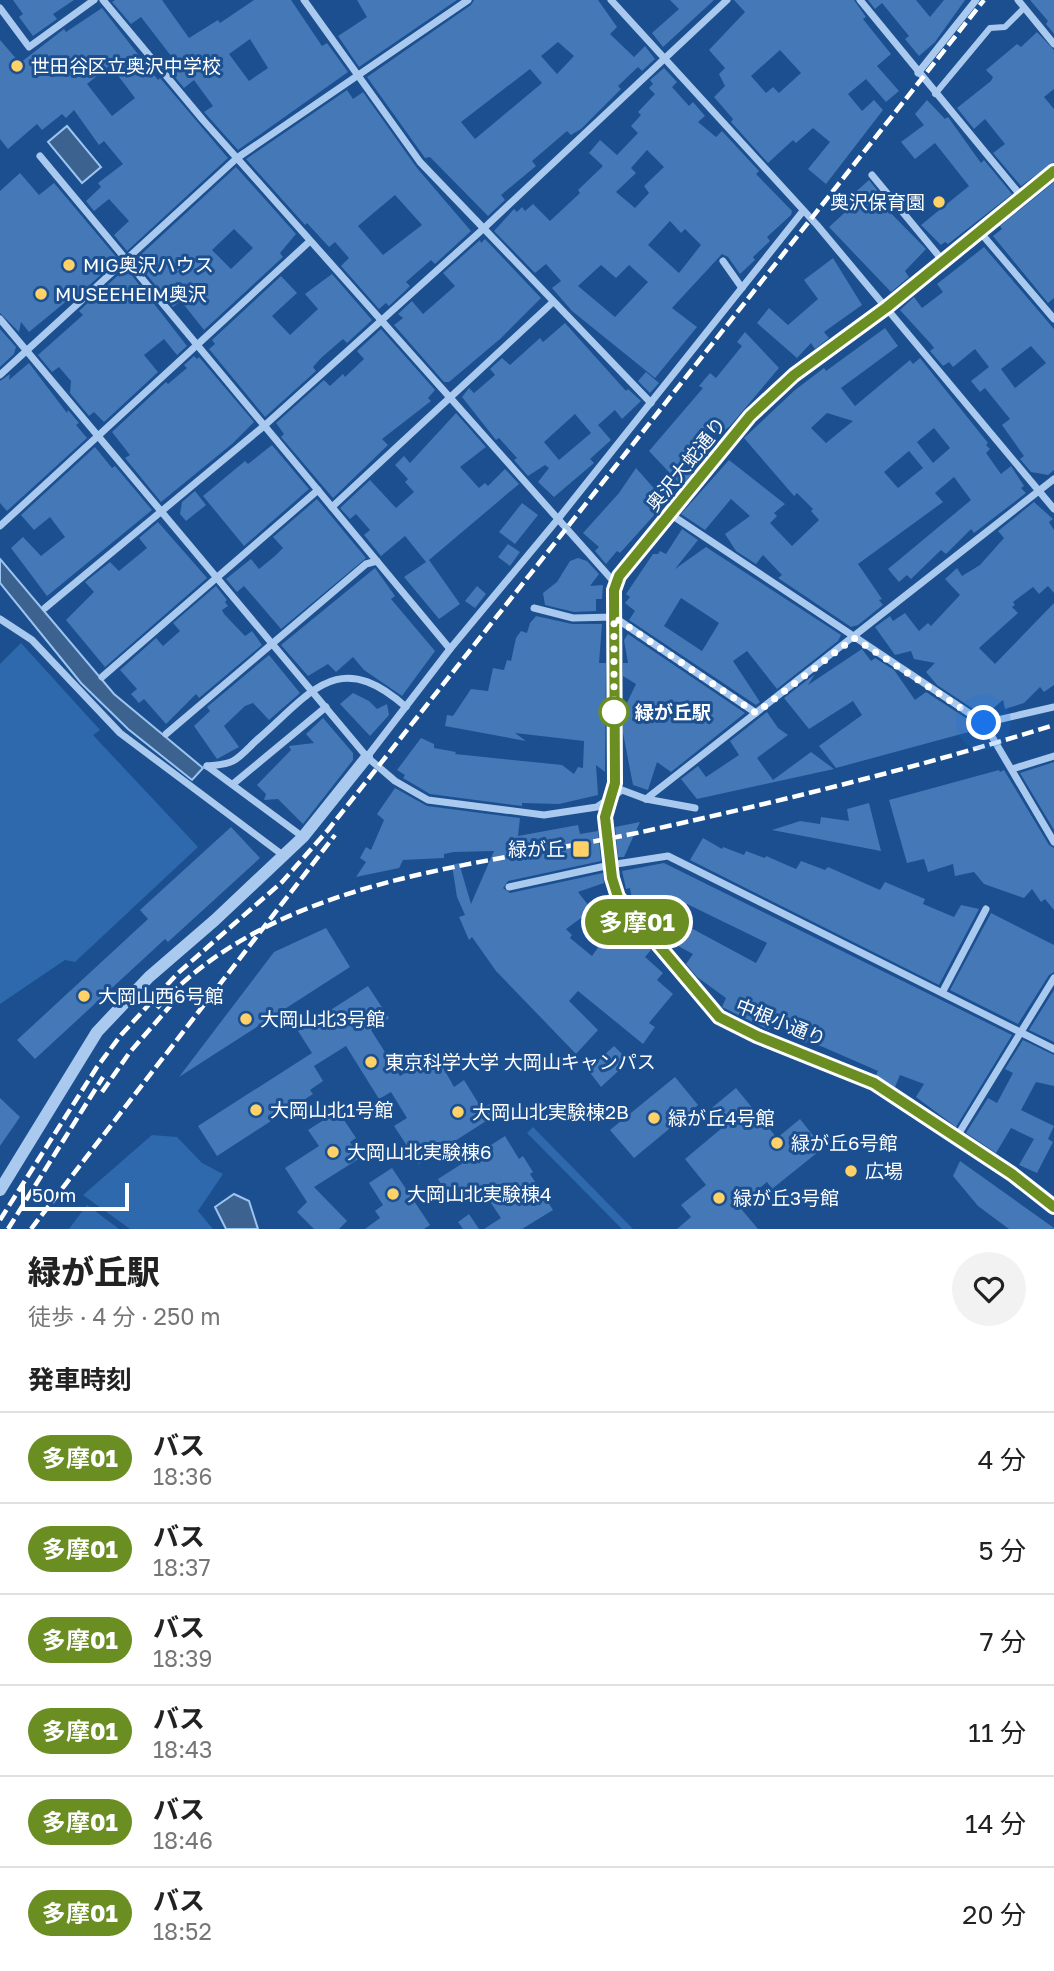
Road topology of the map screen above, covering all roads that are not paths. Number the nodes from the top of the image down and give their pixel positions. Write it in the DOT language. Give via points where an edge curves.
graph roads {
  1 [pos="94,0"];
  2 [pos="103,0"];
  3 [pos="304,0"];
  4 [pos="468,0"];
  5 [pos="611,0"];
  6 [pos="727,0"];
  7 [pos="860,0"];
  8 [pos="976,0"];
  9 [pos="1018,0"];
  10 [pos="0,8"];
  11 [pos="1024,8"];
  12 [pos="1054,44"];
  13 [pos="664,58"];
  14 [pos="918,73"];
  15 [pos="356,76"];
  16 [pos="935,94"];
  17 [pos="40,156"];
  18 [pos="237,158"];
  19 [pos="1054,172"];
  20 [pos="872,175"];
  21 [pos="1022,197"];
  22 [pos="803,211"];
  23 [pos="484,229"];
  24 [pos="980,232"];
  25 [pos="310,241"];
  26 [pos="125,259"];
  27 [pos="723,261"];
  28 [pos="943,261"];
  29 [pos="742,288"];
  30 [pos="552,302"];
  31 [pos="887,307"];
  32 [pos="0,318"];
  33 [pos="1054,319"];
  34 [pos="381,321"];
  35 [pos="198,346"];
  36 [pos="27,351"];
  37 [pos="0,375"];
  38 [pos="450,397"];
  39 [pos="650,403"];
  40 [pos="264,426"];
  41 [pos="100,435"];
  42 [pos="1054,480"];
  43 [pos="318,490"];
  44 [pos="1039,491"];
  45 [pos="332,507"];
  46 [pos="1054,509"];
  47 [pos="163,512"];
  48 [pos="670,514"];
  49 [pos="558,519"];
  50 [pos="0,526"];
  51 [pos="377,561"];
  52 [pos="217,577"];
  53 [pos="615,583"];
  54 [pos="45,608"];
  55 [pos="534,608"];
  56 [pos="614,617"];
  57 [pos="0,619"];
  58 [pos="854,638"];
  59 [pos="271,642"];
  60 [pos="450,649"];
  61 [pos="102,677"];
  62 [pos="313,691"];
  63 [pos="1054,706"];
  64 [pos="326,707"];
  65 [pos="406,707"];
  66 [pos="756,713"];
  67 [pos="984,723"];
  68 [pos="166,734"];
  69 [pos="1054,756"];
  70 [pos="367,757"];
  71 [pos="1012,769"];
  72 [pos="233,784"];
  73 [pos="611,793"];
  74 [pos="646,799"];
  75 [pos="695,808"];
  76 [pos="303,837"];
  77 [pos="1054,842"];
  78 [pos="284,856"];
  79 [pos="610,865"];
  80 [pos="509,887"];
  81 [pos="986,909"];
  82 [pos="1054,978"];
  83 [pos="943,991"];
  84 [pos="1019,1031"];
  85 [pos="1054,1049"];
  86 [pos="956,1138"];
  87 [pos="0,1190"];
  88 [pos="1054,1207"];
  1 -- 10 [label="street" via="29,47"];
  2 -- 18 [label="street"];
  3 -- 15 [label="street"];
  4 -- 15 [label="street"];
  5 -- 13 [label="street"];
  6 -- 13 [label="street"];
  7 -- 14 [label="street"];
  8 -- 14 [label="street"];
  9 -- 11 [label="street"];
  11 -- 12 [label="street"];
  11 -- 16 [label="street" via="1005,27 990,27"];
  13 -- 22 [label="street"];
  13 -- 23 [label="street"];
  14 -- 16 [label="street"];
  15 -- 18 [label="street"];
  15 -- 23 [label="street" via="406,146"];
  16 -- 21 [label="street"];
  17 -- 26 [label="street"];
  18 -- 25 [label="street"];
  18 -- 26 [label="street"];
  19 -- 21 [label="street, 奥沢大蛇通り"];
  20 -- 28 [label="street"];
  21 -- 24 [label="street, 奥沢大蛇通り"];
  22 -- 29 [label="street"];
  22 -- 31 [label="street"];
  23 -- 30 [label="street"];
  23 -- 34 [label="street"];
  24 -- 28 [label="street, 奥沢大蛇通り"];
  24 -- 33 [label="street"];
  25 -- 34 [label="street"];
  25 -- 35 [label="street"];
  26 -- 35 [label="street"];
  26 -- 36 [label="street"];
  27 -- 29 [label="street"];
  28 -- 31 [label="street, 奥沢大蛇通り"];
  29 -- 39 [label="street"];
  30 -- 38 [label="street"];
  30 -- 39 [label="street"];
  31 -- 44 [label="street"];
  31 -- 48 [label="street, 奥沢大蛇通り" via="794,375 750,416"];
  32 -- 36 [label="street"];
  34 -- 38 [label="street"];
  34 -- 40 [label="street"];
  35 -- 40 [label="street"];
  35 -- 41 [label="street"];
  36 -- 37 [label="street"];
  36 -- 41 [label="street"];
  38 -- 45 [label="street"];
  38 -- 49 [label="street"];
  39 -- 49 [label="street"];
  40 -- 43 [label="street"];
  40 -- 47 [label="street"];
  41 -- 47 [label="street"];
  41 -- 50 [label="street"];
  42 -- 44 [label="street"];
  43 -- 45 [label="street"];
  43 -- 52 [label="street"];
  44 -- 46 [label="street"];
  44 -- 58 [label="street"];
  45 -- 51 [label="street"];
  47 -- 52 [label="street"];
  47 -- 54 [label="street"];
  48 -- 53 [label="street, 奥沢大蛇通り"];
  48 -- 58 [label="street"];
  49 -- 53 [label="street"];
  49 -- 60 [label="street"];
  51 -- 59 [label="street" via="366,564"];
  51 -- 60 [label="street"];
  52 -- 59 [label="street"];
  52 -- 61 [label="street"];
  53 -- 56 [label="street"];
  55 -- 56 [label="street" via="573,618"];
  56 -- 66 [label="street"];
  56 -- 73 [label="street"];
  57 -- 78 [label="street" via="32,640 120,733"];
  58 -- 66 [label="street"];
  58 -- 67 [label="street"];
  59 -- 62 [label="street"];
  59 -- 68 [label="street"];
  60 -- 65 [label="street"];
  62 -- 64 [label="street"];
  62 -- 65 [label="street" via="336,678 358,676"];
  62 -- 72 [label="street" via="232,762 207,766"];
  63 -- 67 [label="street"];
  64 -- 70 [label="street"];
  64 -- 72 [label="street"];
  65 -- 70 [label="street"];
  66 -- 74 [label="street"];
  67 -- 71 [label="street"];
  69 -- 71 [label="street"];
  70 -- 73 [label="street" via="428,800 544,815 597,807"];
  70 -- 76 [label="street"];
  71 -- 77 [label="street"];
  72 -- 76 [label="street"];
  73 -- 74 [label="street" via="622,790"];
  73 -- 79 [label="street, 中根小通り" via="605,817"];
  74 -- 75 [label="street"];
  76 -- 78 [label="street"];
  78 -- 87 [label="street" via="149,977 97,1032"];
  79 -- 80 [label="street"];
  79 -- 83 [label="street" via="668,856"];
  79 -- 86 [label="street, 中根小通り" via="624,906 719,1017 874,1083"];
  81 -- 83 [label="street"];
  82 -- 84 [label="street"];
  83 -- 84 [label="street"];
  84 -- 85 [label="street"];
  84 -- 86 [label="street"];
  86 -- 88 [label="street, 中根小通り"];
}
